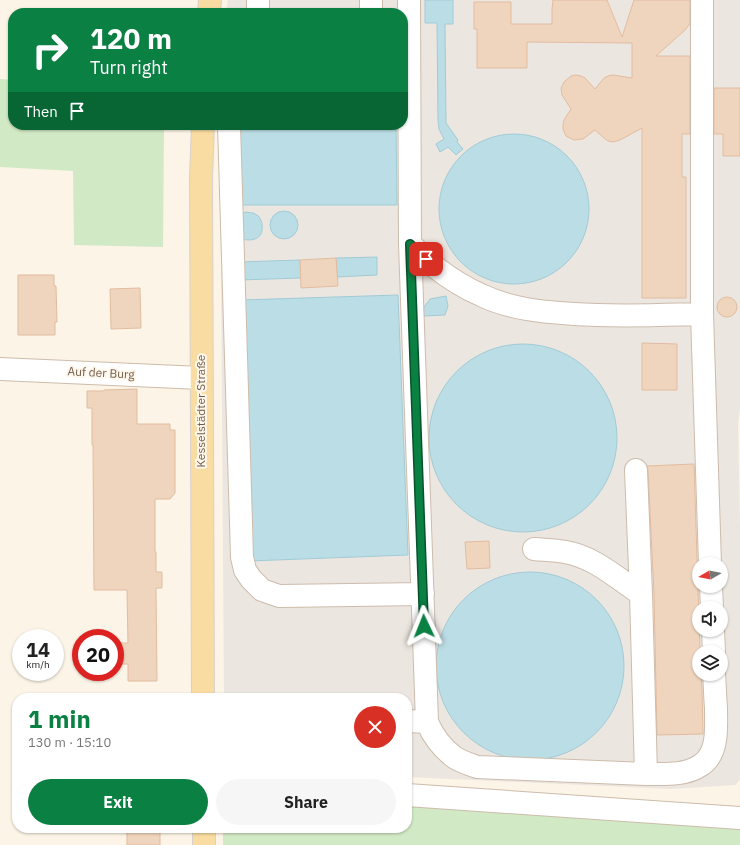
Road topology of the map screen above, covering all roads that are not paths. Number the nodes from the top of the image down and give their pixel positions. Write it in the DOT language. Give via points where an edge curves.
graph roads {
  1 [pos="409,0"];
  2 [pos="702,0"];
  3 [pos="203,130"];
  4 [pos="229,130"];
  5 [pos="410,244"];
  6 [pos="702,314"];
  7 [pos="0,369"];
  8 [pos="201,378"];
  9 [pos="636,470"];
  10 [pos="534,549"];
  11 [pos="710,557"];
  12 [pos="423,594"];
  13 [pos="641,594"];
  14 [pos="714,681"];
  15 [pos="203,693"];
  16 [pos="417,721"];
  17 [pos="646,774"];
  18 [pos="412,795"];
  19 [pos="740,818"];
  20 [pos="204,833"];
  21 [pos="204,845"];
  1 -- 5 [label="street"];
  2 -- 6 [label="street"];
  3 -- 8 [label="main road, Kesselstädter Straße"];
  4 -- 12 [label="street" via="242,557 245,570 262,590 279,596"];
  5 -- 6 [label="street" via="434,266 482,296 533,311 627,316"];
  5 -- 12 [label="street"];
  6 -- 11 [label="street"];
  7 -- 8 [label="street, Auf der Burg"];
  8 -- 15 [label="main road, Kesselstädter Straße"];
  9 -- 13 [label="street"];
  10 -- 13 [label="street" via="566,552 585,558"];
  12 -- 16 [label="street"];
  13 -- 17 [label="street"];
  14 -- 17 [label="street" via="716,730 711,754 702,765 691,770 669,774"];
  16 -- 17 [label="street" via="455,757 477,767"];
  18 -- 19 [label="street"];
  20 -- 21 [label="main road"];
}
